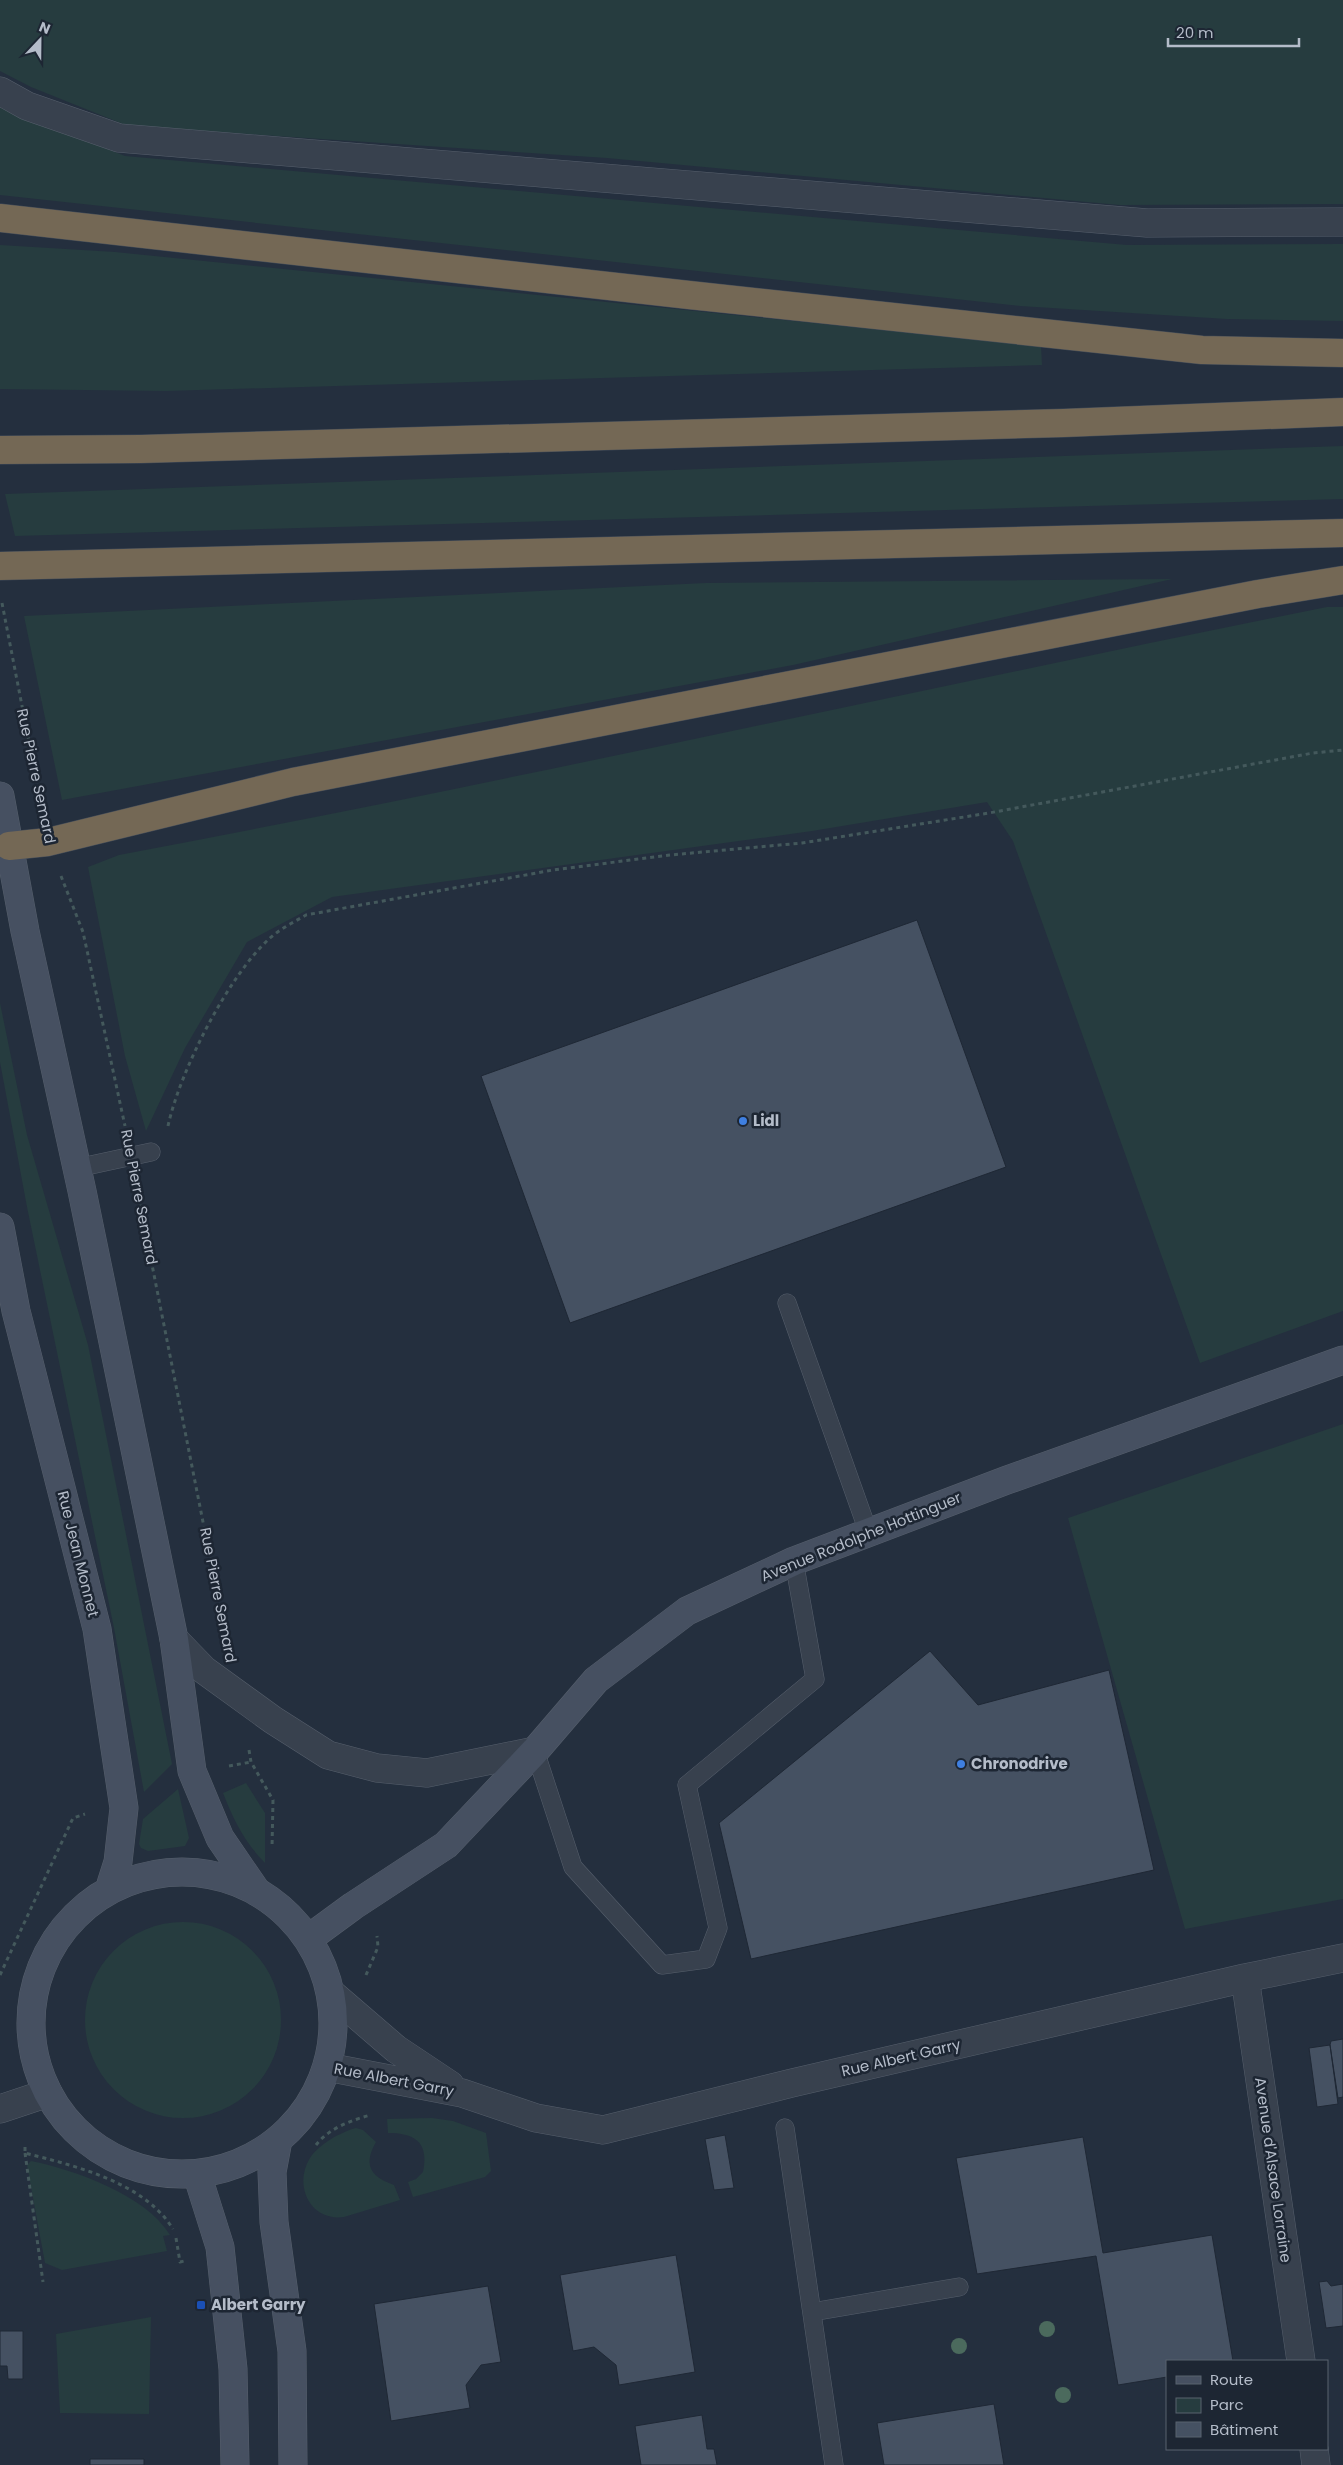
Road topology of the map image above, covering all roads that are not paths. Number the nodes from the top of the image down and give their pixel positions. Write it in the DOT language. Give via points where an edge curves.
graph roads {
  1 [pos="0,91"];
  2 [pos="0,218"];
  3 [pos="1343,222"];
  4 [pos="1343,353"];
  5 [pos="1343,412"];
  6 [pos="0,450"];
  7 [pos="1343,533"];
  8 [pos="0,566"];
  9 [pos="1343,580"];
  10 [pos="0,796"];
  11 [pos="5,844"];
  12 [pos="151,1152"];
  13 [pos="76,1168"];
  14 [pos="0,1227"];
  15 [pos="787,1303"];
  16 [pos="1343,1360"];
  17 [pos="869,1534"];
  18 [pos="794,1561"];
  19 [pos="174,1639"];
  20 [pos="535,1751"];
  21 [pos="111,1884"];
  22 [pos="257,1892"];
  23 [pos="308,1939"];
  24 [pos="1343,1958"];
  25 [pos="1245,1978"];
  26 [pos="331,1993"];
  27 [pos="327,2067"];
  28 [pos="48,2093"];
  29 [pos="462,2093"];
  30 [pos="0,2109"];
  31 [pos="785,2128"];
  32 [pos="278,2140"];
  33 [pos="197,2174"];
  34 [pos="960,2287"];
  35 [pos="812,2312"];
  36 [pos="1301,2360"];
  37 [pos="1314,2450"];
  38 [pos="235,2465"];
  39 [pos="293,2465"];
  40 [pos="834,2465"];
  41 [pos="1316,2465"];
  1 -- 3 [label="street" via="28,106 119,138 1147,223"];
  2 -- 4 [label="highway" via="1202,350"];
  5 -- 6 [label="highway" via="1064,423"];
  7 -- 8 [label="highway"];
  9 -- 11 [label="highway" via="1229,599 292,782 48,842"];
  10 -- 11 [label="main road"];
  11 -- 13 [label="main road"];
  12 -- 13 [label="lane"];
  13 -- 19 [label="main road"];
  14 -- 21 [label="main road, Rue Jean Monnet" via="16,1311 97,1629 124,1808 118,1862"];
  15 -- 17 [label="lane"];
  16 -- 17 [label="main road, Avenue Rodolphe Hottinguer" via="1007,1480"];
  17 -- 18 [label="main road, Avenue Rodolphe Hottinguer"];
  18 -- 20 [label="main road, Avenue Rodolphe Hottinguer" via="687,1611 596,1680"];
  18 -- 20 [label="lane" via="815,1679 687,1785 718,1928 706,1959 662,1965 573,1867"];
  19 -- 20 [label="street" via="204,1670 328,1755 377,1768 427,1773"];
  19 -- 22 [label="main road" via="192,1771 220,1838"];
  20 -- 23 [label="main road, Avenue Rodolphe Hottinguer" via="446,1845"];
  21 -- 22 [label="main road" via="171,1872 215,1876"];
  21 -- 28 [label="main road" via="84,1908 51,1946 33,1994 32,2045"];
  22 -- 23 [label="main road" via="288,1914"];
  23 -- 26 [label="main road"];
  24 -- 25 [label="street, Rue Albert Garry"];
  25 -- 29 [label="street, Rue Albert Garry" via="602,2130 536,2118"];
  25 -- 36 [label="street, Avenue d'Alsace Lorraine"];
  26 -- 27 [label="main road" via="334,2031"];
  26 -- 29 [label="street, Rue Albert Garry" via="396,2049"];
  27 -- 29 [label="street, Rue Albert Garry"];
  27 -- 32 [label="main road" via="308,2108"];
  28 -- 30 [label="street"];
  28 -- 33 [label="main road" via="74,2129 110,2156 152,2171"];
  31 -- 35 [label="lane"];
  32 -- 33 [label="main road" via="240,2163"];
  32 -- 39 [label="main road" via="272,2180 274,2222 292,2351"];
  33 -- 38 [label="main road" via="220,2247 233,2369"];
  34 -- 35 [label="lane"];
  35 -- 40 [label="lane"];
  37 -- 41 [label="street"];
}
